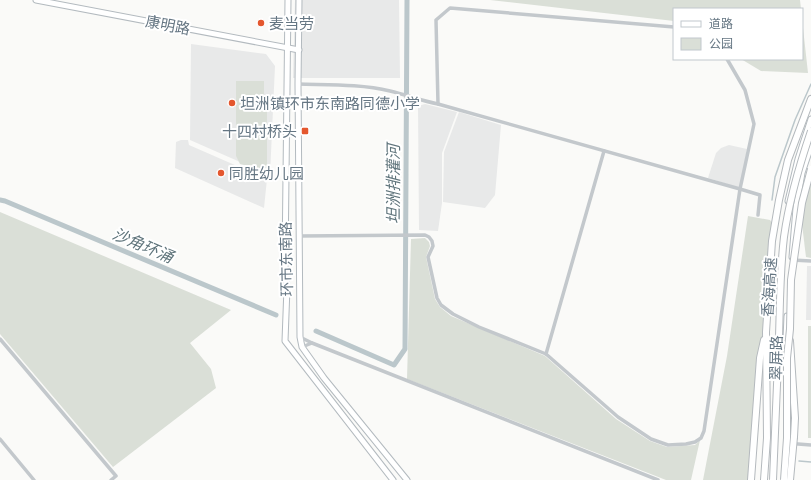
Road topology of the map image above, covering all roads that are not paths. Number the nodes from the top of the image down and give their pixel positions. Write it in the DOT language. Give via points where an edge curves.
graph roads {
  1 [pos="36,0"];
  2 [pos="288,0"];
  3 [pos="299,0"];
  4 [pos="673,27"];
  5 [pos="288,48"];
  6 [pos="299,50"];
  7 [pos="728,60"];
  8 [pos="298,84"];
  9 [pos="811,99"];
  10 [pos="438,104"];
  11 [pos="811,119"];
  12 [pos="811,131"];
  13 [pos="811,146"];
  14 [pos="604,151"];
  15 [pos="811,169"];
  16 [pos="740,190"];
  17 [pos="758,215"];
  18 [pos="299,236"];
  19 [pos="791,260"];
  20 [pos="811,261"];
  21 [pos="790,329"];
  22 [pos="766,332"];
  23 [pos="0,338"];
  24 [pos="300,338"];
  25 [pos="312,343"];
  26 [pos="302,347"];
  27 [pos="546,354"];
  28 [pos="0,439"];
  29 [pos="784,443"];
  30 [pos="811,445"];
  31 [pos="34,480"];
  32 [pos="111,480"];
  33 [pos="393,480"];
  34 [pos="407,480"];
  35 [pos="658,480"];
  36 [pos="751,480"];
  37 [pos="764,480"];
  38 [pos="773,480"];
  39 [pos="783,480"];
  40 [pos="790,480"];
  1 -- 5 [label="main road, 康明路"];
  2 -- 5 [label="main road, 环市东南路"];
  3 -- 6 [label="main road, 环市东南路"];
  4 -- 10 [label="street" via="450,8 436,20"];
  5 -- 6 [label="main road, 康明路"];
  5 -- 33 [label="main road, 环市东南路" via="285,341"];
  6 -- 8 [label="main road, 环市东南路"];
  7 -- 16 [label="street" via="745,90 754,124"];
  8 -- 10 [label="street" via="367,87"];
  8 -- 18 [label="main road, 环市东南路"];
  9 -- 22 [label="highway, 香海高速" via="788,160 778,200 772,241"];
  10 -- 14 [label="street"];
  11 -- 38 [label="main road, 翠屏路" via="789,194 781,251"];
  12 -- 38 [label="highway, 香海高速, bridge" via="800,162 784,237 780,280"];
  13 -- 19 [label="main road, 翠屏路" via="802,173"];
  14 -- 16 [label="street"];
  14 -- 27 [label="street"];
  15 -- 21 [label="highway, bridge" via="796,241 791,280"];
  16 -- 17 [label="street" via="760,196"];
  16 -- 27 [label="street" via="704,432 701,438 695,442 668,445 652,439 618,417"];
  18 -- 24 [label="main road, 环市东南路"];
  18 -- 27 [label="street" via="425,235 432,241 433,246 428,256 434,290 441,305 479,327"];
  19 -- 20 [label="street"];
  19 -- 29 [label="main road, 翠屏路"];
  21 -- 39 [label="highway, bridge" via="787,358 787,438"];
  21 -- 40 [label="highway, bridge" via="795,418"];
  22 -- 36 [label="highway" via="760,358"];
  22 -- 37 [label="highway, 香海高速" via="767,438"];
  23 -- 32 [label="street" via="116,476"];
  24 -- 25 [label="street"];
  24 -- 26 [label="main road, 环市东南路"];
  25 -- 26 [label="street"];
  25 -- 35 [label="street"];
  26 -- 34 [label="main road, 环市东南路"];
  28 -- 31 [label="street"];
  29 -- 30 [label="street"];
  29 -- 39 [label="main road, 翠屏路"];
}
